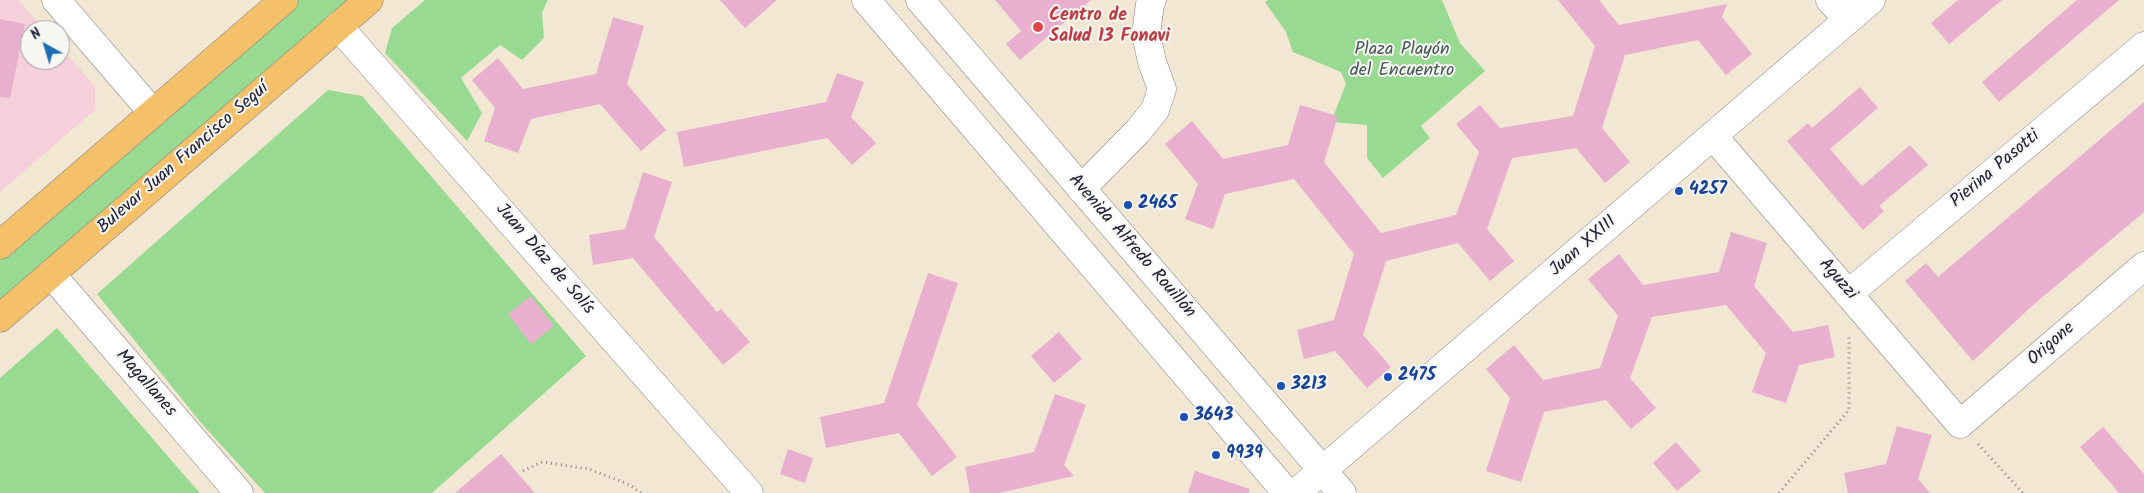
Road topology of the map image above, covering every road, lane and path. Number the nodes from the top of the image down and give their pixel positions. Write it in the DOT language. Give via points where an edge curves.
graph roads {
  1 [pos="56,0"];
  2 [pos="284,0"];
  3 [pos="369,0"];
  4 [pos="866,0"];
  5 [pos="920,0"];
  6 [pos="1152,0"];
  7 [pos="1830,0"];
  8 [pos="1872,0"];
  9 [pos="1848,20"];
  10 [pos="338,26"];
  11 [pos="2144,46"];
  12 [pos="153,113"];
  13 [pos="1713,136"];
  14 [pos="1081,189"];
  15 [pos="0,245"];
  16 [pos="2144,266"];
  17 [pos="51,274"];
  18 [pos="1848,294"];
  19 [pos="0,318"];
  20 [pos="1960,424"];
  21 [pos="522,470"];
  22 [pos="1322,471"];
  23 [pos="240,493"];
  24 [pos="641,493"];
  25 [pos="749,493"];
  26 [pos="1287,493"];
  27 [pos="1296,493"];
  28 [pos="1342,493"];
  29 [pos="1779,493"];
  30 [pos="2023,493"];
  1 -- 12 [label="street"];
  2 -- 12 [label="main road"];
  3 -- 10 [label="main road, Bulevar Juan Francisco Seguí"];
  4 -- 26 [label="street"];
  5 -- 14 [label="street, Avenida Alfredo Rouillón"];
  6 -- 14 [label="street" via="1146,34 1162,89 1155,110"];
  7 -- 9 [label="street"];
  8 -- 9 [label="street, Juan XXIII"];
  9 -- 13 [label="street, Juan XXIII"];
  10 -- 17 [label="main road, Bulevar Juan Francisco Seguí"];
  10 -- 25 [label="street, Juan Díaz de Solís"];
  11 -- 18 [label="street, Pierina Pasotti"];
  12 -- 15 [label="main road"];
  13 -- 18 [label="street, Aguzzi"];
  13 -- 22 [label="street, Juan XXIII"];
  14 -- 22 [label="street, Avenida Alfredo Rouillón"];
  16 -- 20 [label="street, Origone"];
  17 -- 19 [label="main road, Bulevar Juan Francisco Seguí"];
  17 -- 23 [label="street, Magallanes"];
  18 -- 20 [label="street, Aguzzi"];
  18 -- 29 [label="path" via="1849,410"];
  20 -- 30 [label="path"];
  21 -- 24 [label="path" via="542,462 589,469 630,485"];
  22 -- 27 [label="street, Juan XXIII"];
  22 -- 28 [label="street, Avenida Alfredo Rouillón"];
}
